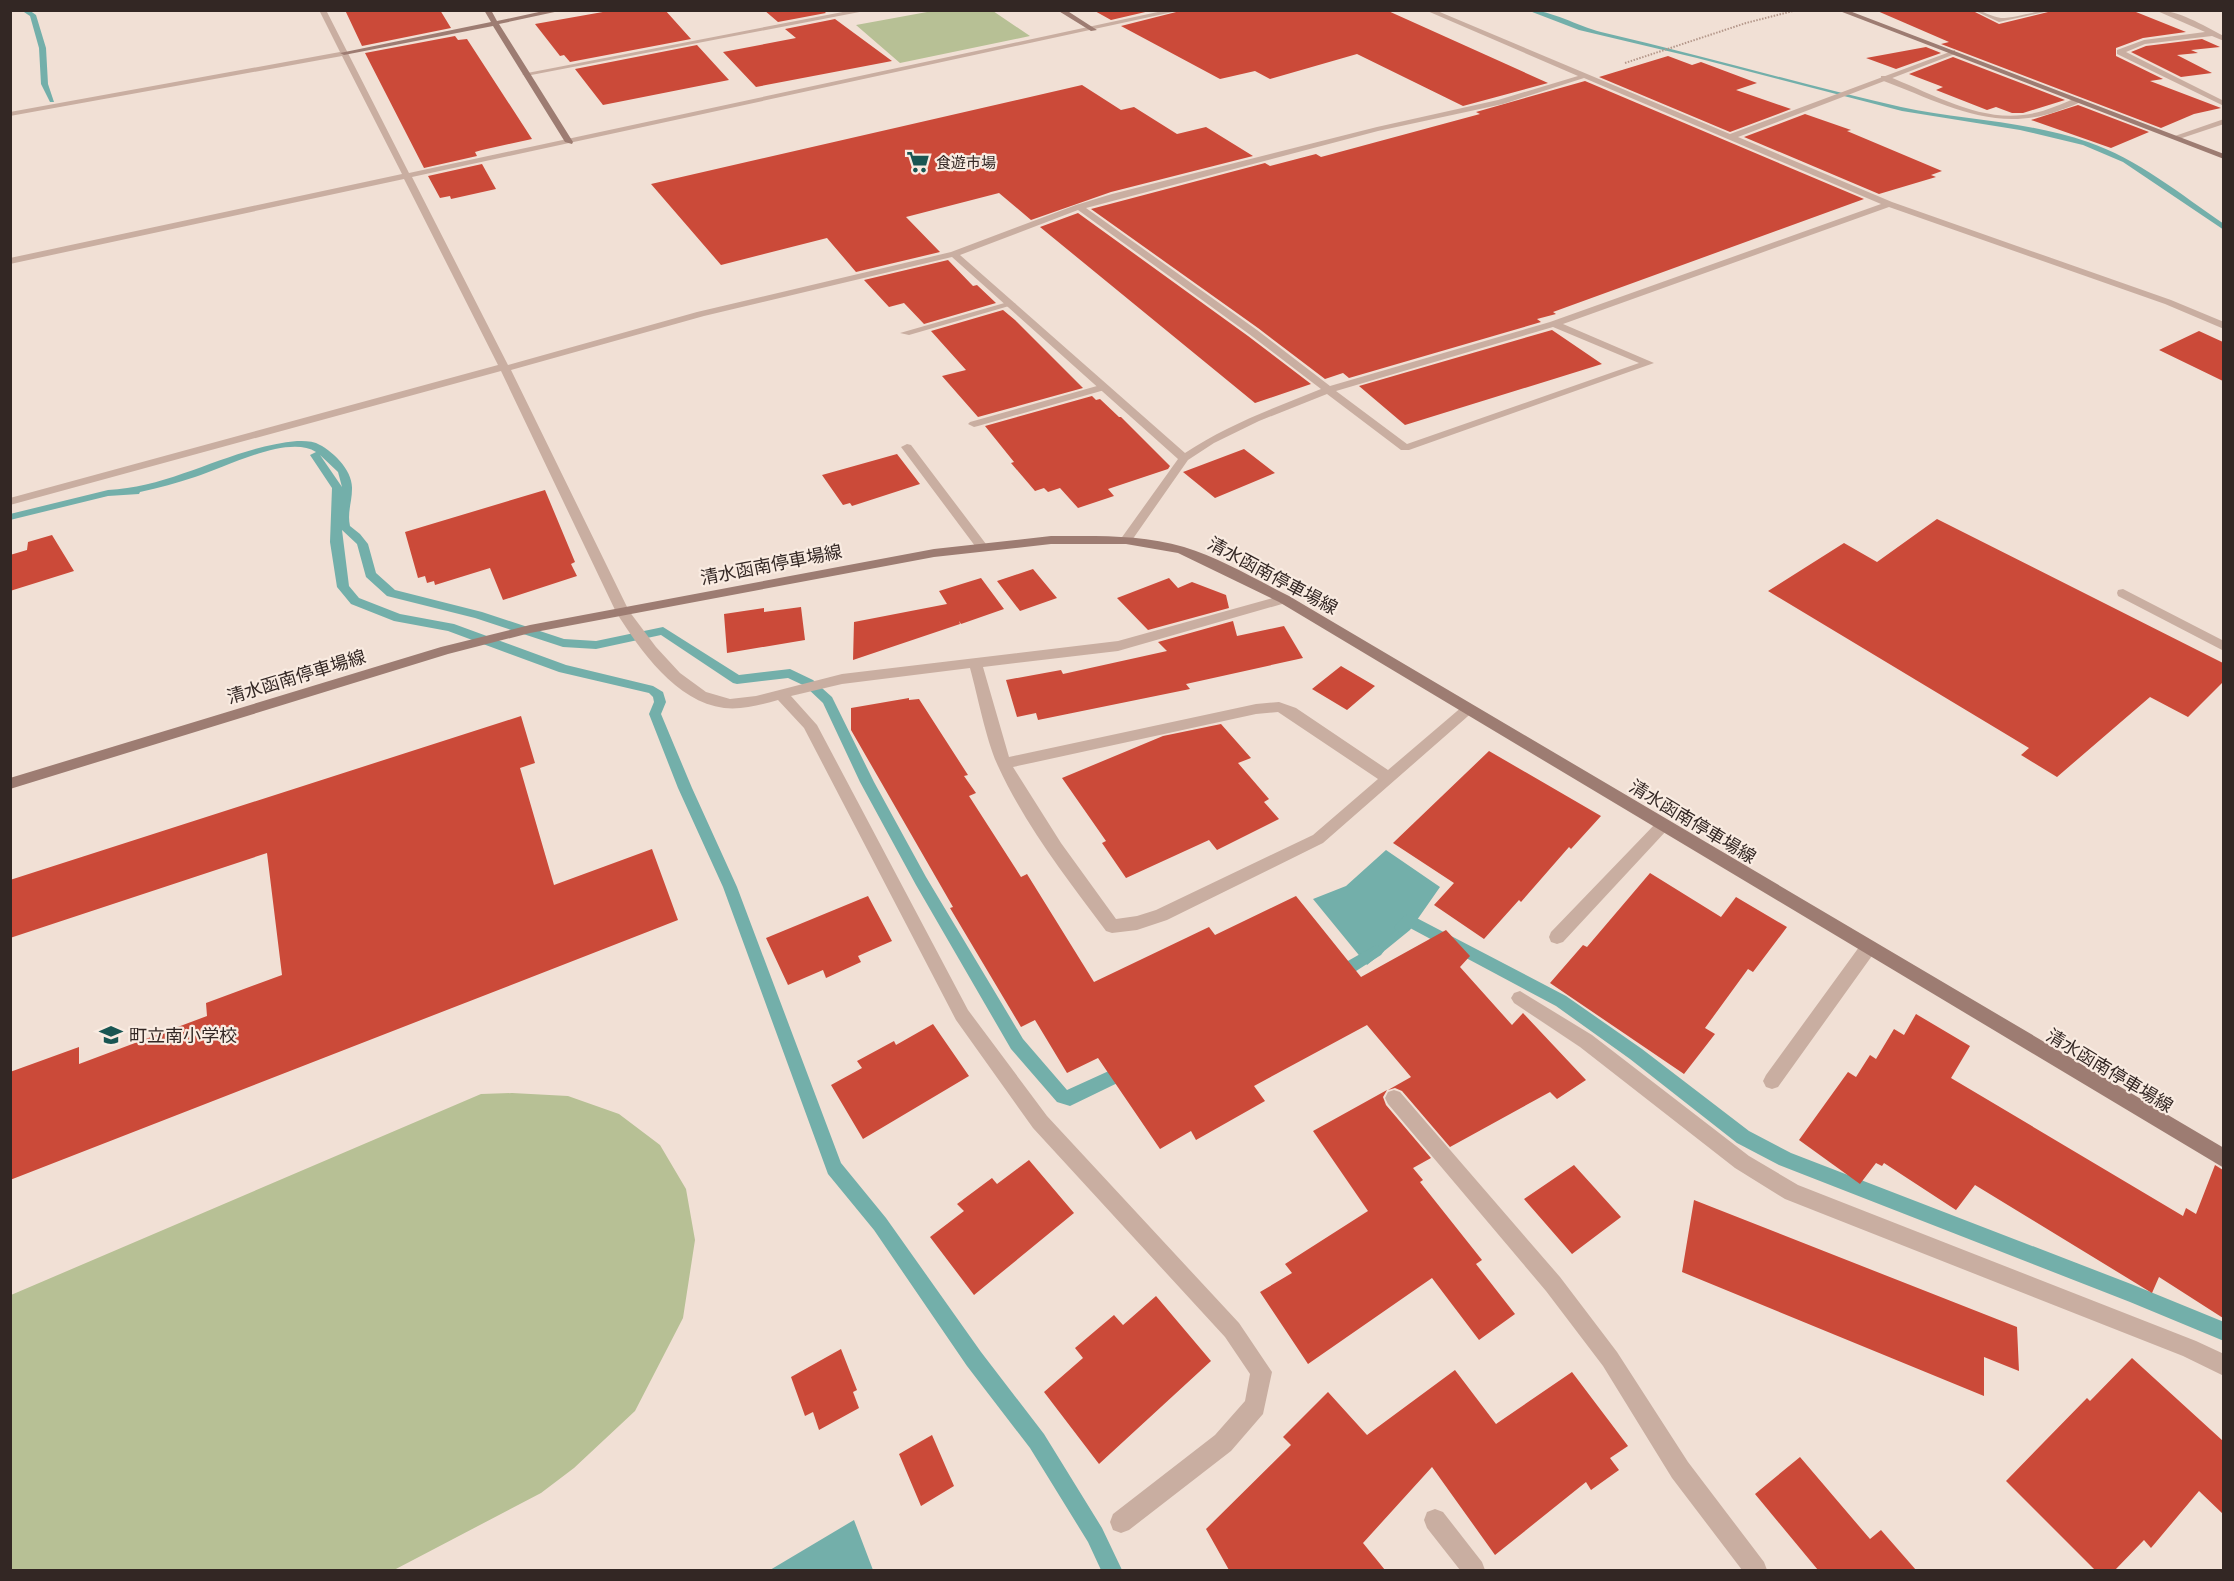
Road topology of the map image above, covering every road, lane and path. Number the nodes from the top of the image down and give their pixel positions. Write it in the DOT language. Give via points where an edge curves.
graph roads {
  1 [pos="322,10"];
  2 [pos="487,10"];
  3 [pos="561,10"];
  4 [pos="867,10"];
  5 [pos="1060,10"];
  6 [pos="1179,10"];
  7 [pos="1428,10"];
  8 [pos="1797,10"];
  9 [pos="1840,10"];
  10 [pos="1976,10"];
  11 [pos="2051,10"];
  12 [pos="2158,10"];
  13 [pos="496,22"];
  14 [pos="1093,30"];
  15 [pos="2210,34"];
  16 [pos="2223,39"];
  17 [pos="1952,52"];
  18 [pos="344,53"];
  19 [pos="526,74"];
  20 [pos="1581,76"];
  21 [pos="1884,78"];
  22 [pos="2079,100"];
  23 [pos="2223,104"];
  24 [pos="10,114"];
  25 [pos="2223,121"];
  26 [pos="1731,137"];
  27 [pos="2176,138"];
  28 [pos="569,142"];
  29 [pos="2223,157"];
  30 [pos="408,177"];
  31 [pos="1889,204"];
  32 [pos="1079,207"];
  33 [pos="954,254"];
  34 [pos="10,261"];
  35 [pos="1011,304"];
  36 [pos="1554,324"];
  37 [pos="2223,326"];
  38 [pos="905,333"];
  39 [pos="504,368"];
  40 [pos="1104,387"];
  41 [pos="1330,389"];
  42 [pos="974,424"];
  43 [pos="907,447"];
  44 [pos="1184,458"];
  45 [pos="10,502"];
  46 [pos="1126,540"];
  47 [pos="982,547"];
  48 [pos="2123,593"];
  49 [pos="1284,599"];
  50 [pos="623,612"];
  51 [pos="2223,647"];
  52 [pos="975,663"];
  53 [pos="781,694"];
  54 [pos="1468,710"];
  55 [pos="1004,764"];
  56 [pos="1388,778"];
  57 [pos="10,784"];
  58 [pos="1662,826"];
  59 [pos="1557,937"];
  60 [pos="1868,948"];
  61 [pos="1520,998"];
  62 [pos="1772,1081"];
  63 [pos="1394,1098"];
  64 [pos="2223,1160"];
  65 [pos="2223,1366"];
  66 [pos="1435,1520"];
  67 [pos="1121,1522"];
  68 [pos="1474,1570"];
  69 [pos="1755,1570"];
  1 -- 18 [label="street"];
  2 -- 13 [label="main road"];
  3 -- 13 [label="main road"];
  4 -- 19 [label="street"];
  5 -- 14 [label="main road"];
  6 -- 14 [label="street"];
  7 -- 20 [label="street"];
  8 -- 20 [label="path"];
  9 -- 17 [label="main road"];
  10 -- 11 [label="street" via="1999,20"];
  12 -- 15 [label="street"];
  13 -- 18 [label="main road"];
  13 -- 19 [label="main road"];
  14 -- 28 [label="street"];
  15 -- 16 [label="street"];
  15 -- 23 [label="street" via="2144,42 2120,52"];
  17 -- 21 [label="street"];
  17 -- 22 [label="main road"];
  18 -- 24 [label="street"];
  18 -- 30 [label="street"];
  19 -- 28 [label="main road"];
  20 -- 26 [label="street"];
  20 -- 32 [label="street" via="1500,102 1377,129"];
  21 -- 22 [label="street" via="1970,110 2001,117 2042,113"];
  21 -- 26 [label="street"];
  22 -- 27 [label="main road"];
  25 -- 27 [label="street"];
  26 -- 31 [label="street"];
  27 -- 29 [label="main road"];
  28 -- 30 [label="street"];
  30 -- 34 [label="street"];
  30 -- 39 [label="street"];
  31 -- 36 [label="street"];
  31 -- 37 [label="street" via="2168,302"];
  32 -- 33 [label="street"];
  32 -- 41 [label="street"];
  33 -- 35 [label="street"];
  33 -- 39 [label="street" via="701,314"];
  35 -- 38 [label="street"];
  35 -- 40 [label="street"];
  36 -- 41 [label="street"];
  36 -- 41 [label="street" via="1649,363 1406,448"];
  39 -- 45 [label="street"];
  39 -- 50 [label="street"];
  40 -- 42 [label="street"];
  40 -- 44 [label="street"];
  41 -- 44 [label="street" via="1255,419"];
  43 -- 47 [label="street"];
  44 -- 46 [label="street"];
  46 -- 47 [label="main road, 清水函南停車場線" via="1051,540"];
  46 -- 49 [label="main road, 清水函南停車場線" via="1181,550"];
  47 -- 50 [label="main road, 清水函南停車場線"];
  48 -- 51 [label="street"];
  49 -- 52 [label="street" via="1118,646"];
  49 -- 54 [label="main road, 清水函南停車場線"];
  50 -- 53 [label="street" via="663,664 694,691 714,701 745,704"];
  50 -- 57 [label="main road, 清水函南停車場線" via="446,650"];
  52 -- 53 [label="street" via="842,679"];
  52 -- 55 [label="street"];
  53 -- 67 [label="street" via="810,725 962,1015 1040,1122 1232,1330 1260,1372 1255,1406 1223,1443"];
  54 -- 56 [label="street"];
  54 -- 58 [label="main road, 清水函南停車場線"];
  55 -- 56 [label="street" via="1279,707"];
  55 -- 56 [label="street" via="1112,926 1161,915 1318,839"];
  58 -- 59 [label="street"];
  58 -- 60 [label="main road, 清水函南停車場線"];
  60 -- 62 [label="street"];
  60 -- 64 [label="main road, 清水函南停車場線"];
  61 -- 65 [label="street" via="1586,1041 1742,1162 1792,1192 2189,1348"];
  63 -- 69 [label="street" via="1553,1284 1610,1359 1680,1470"];
  66 -- 68 [label="street"];
}
